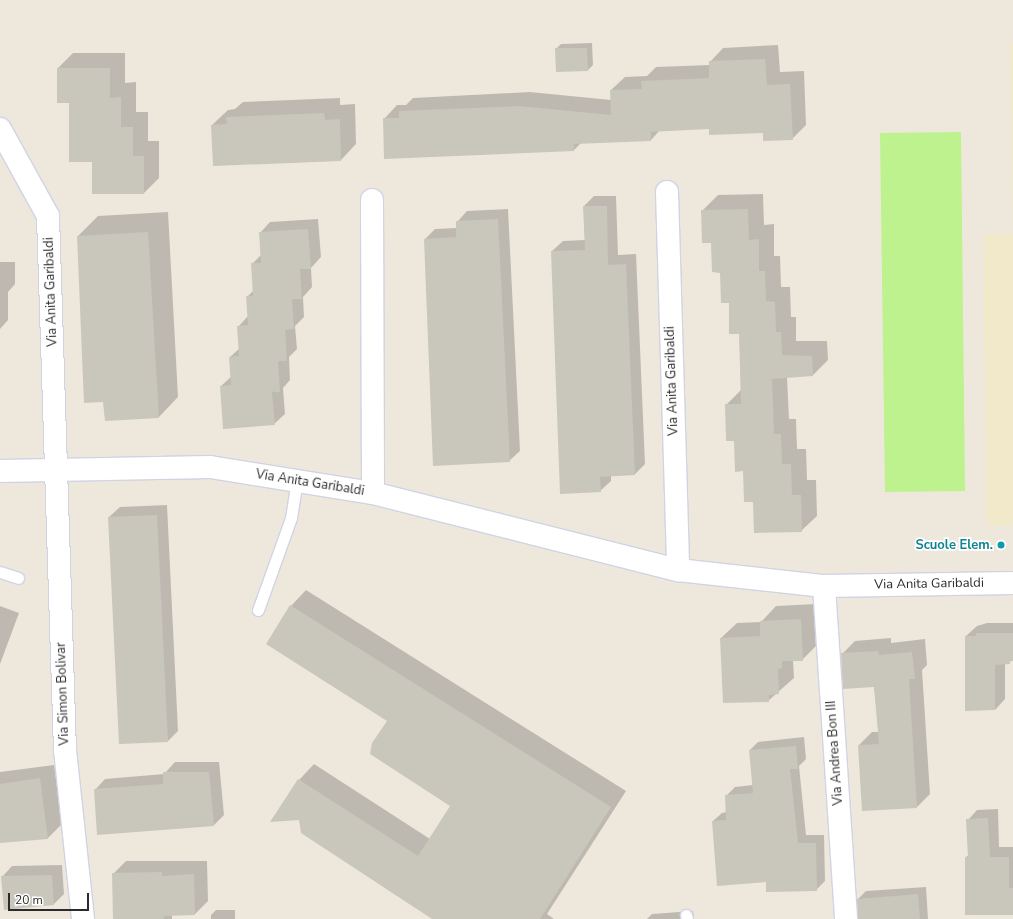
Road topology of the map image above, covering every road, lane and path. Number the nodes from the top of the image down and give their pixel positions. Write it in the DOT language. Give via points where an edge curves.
graph roads {
  1 [pos="0,128"];
  2 [pos="667,192"];
  3 [pos="372,200"];
  4 [pos="56,468"];
  5 [pos="0,471"];
  6 [pos="297,481"];
  7 [pos="372,493"];
  8 [pos="678,570"];
  9 [pos="0,572"];
  10 [pos="18,578"];
  11 [pos="1013,583"];
  12 [pos="824,586"];
  13 [pos="258,610"];
  14 [pos="84,919"];
  15 [pos="846,919"];
  1 -- 4 [label="street, Via Anita Garibaldi" via="48,216"];
  2 -- 8 [label="street, Via Anita Garibaldi"];
  3 -- 7 [label="street, Via Anita Garibaldi"];
  4 -- 5 [label="street, Via Anita Garibaldi"];
  4 -- 6 [label="street, Via Anita Garibaldi" via="210,467"];
  4 -- 14 [label="street, Via Simon Bolivar" via="65,756"];
  6 -- 7 [label="street, Via Anita Garibaldi"];
  6 -- 13 [label="lane" via="291,518"];
  7 -- 8 [label="street, Via Anita Garibaldi"];
  8 -- 12 [label="street, Via Anita Garibaldi"];
  9 -- 10 [label="lane"];
  11 -- 12 [label="street, Via Anita Garibaldi"];
  12 -- 15 [label="street, Via Andrea Bon III"];
}
